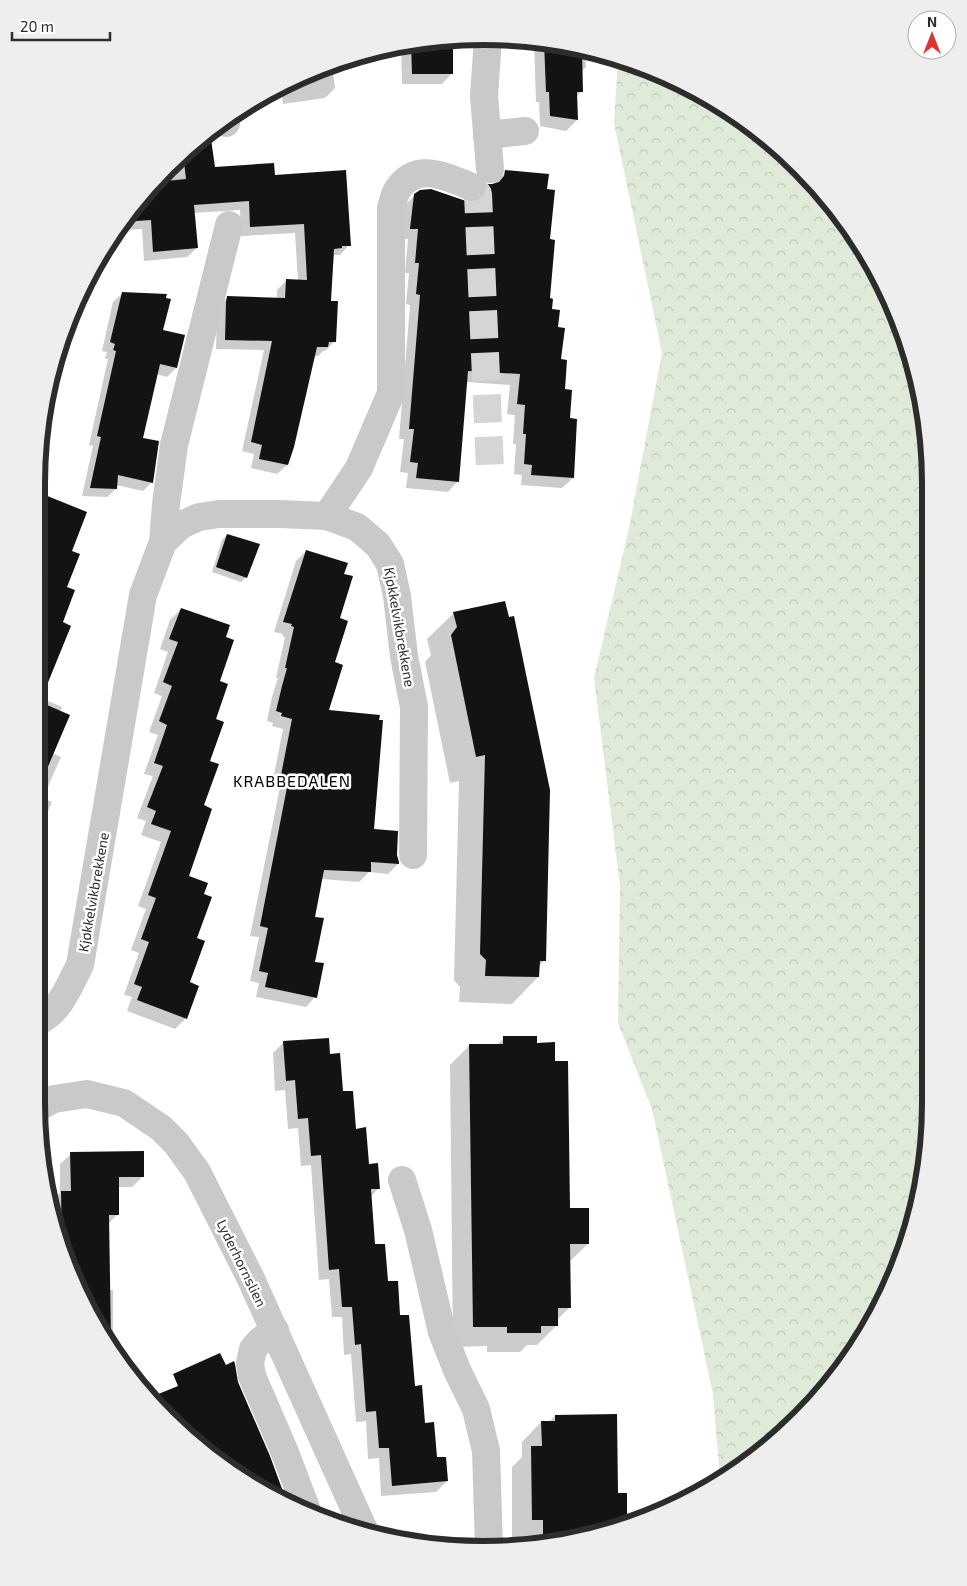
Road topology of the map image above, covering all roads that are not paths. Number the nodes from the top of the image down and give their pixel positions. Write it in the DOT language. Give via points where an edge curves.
graph roads {
  1 [pos="488,45"];
  2 [pos="525,131"];
  3 [pos="487,134"];
  4 [pos="229,225"];
  5 [pos="326,516"];
  6 [pos="162,542"];
  7 [pos="413,855"];
  8 [pos="45,1017"];
  9 [pos="45,1104"];
  10 [pos="402,1180"];
  11 [pos="274,1330"];
  12 [pos="304,1502"];
  13 [pos="361,1523"];
  14 [pos="489,1541"];
  1 -- 3 [label="street" via="484,96"];
  2 -- 3 [label="street"];
  3 -- 5 [label="street" via="481,178 424,173 408,177 396,190 391,208 391,393 359,468"];
  4 -- 6 [label="street, Kjøkkelvikbrekkene" via="174,445"];
  5 -- 6 [label="street, Kjøkkelvikbrekkene" via="219,514 199,517 181,525"];
  5 -- 7 [label="street, Kjøkkelvikbrekkene" via="357,526 378,546 390,564 414,707"];
  6 -- 8 [label="street, Kjøkkelvikbrekkene" via="143,595 80,965 60,1004"];
  9 -- 11 [label="street, Lyderhornslien" via="54,1099 87,1094 124,1102 162,1128 197,1172"];
  10 -- 14 [label="street" via="418,1230 442,1332 476,1409 486,1451"];
  11 -- 12 [label="street" via="253,1349 252,1376"];
  11 -- 13 [label="street, Lyderhornslien"];
}
